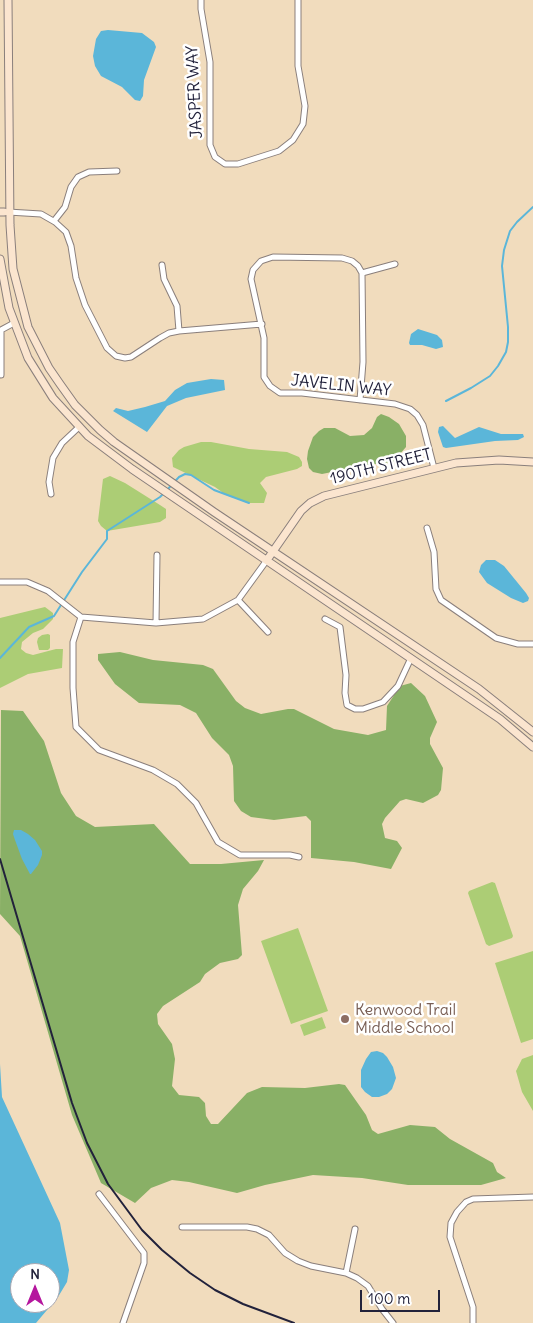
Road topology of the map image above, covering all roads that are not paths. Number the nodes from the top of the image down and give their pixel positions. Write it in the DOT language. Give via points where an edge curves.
graph roads {
  1 [pos="8,0"];
  2 [pos="201,0"];
  3 [pos="298,0"];
  4 [pos="117,171"];
  5 [pos="5,212"];
  6 [pos="54,221"];
  7 [pos="0,259"];
  8 [pos="395,264"];
  9 [pos="162,265"];
  10 [pos="362,273"];
  11 [pos="14,323"];
  12 [pos="262,324"];
  13 [pos="179,331"];
  14 [pos="1,375"];
  15 [pos="360,400"];
  16 [pos="79,427"];
  17 [pos="533,462"];
  18 [pos="434,468"];
  19 [pos="52,494"];
  20 [pos="428,528"];
  21 [pos="273,551"];
  22 [pos="157,555"];
  23 [pos="267,560"];
  24 [pos="0,582"];
  25 [pos="238,600"];
  26 [pos="81,617"];
  27 [pos="325,619"];
  28 [pos="156,622"];
  29 [pos="268,632"];
  30 [pos="533,644"];
  31 [pos="411,658"];
  32 [pos="533,732"];
  33 [pos="533,747"];
  34 [pos="299,857"];
  35 [pos="99,1194"];
  36 [pos="533,1197"];
  37 [pos="182,1227"];
  38 [pos="355,1229"];
  39 [pos="346,1273"];
  40 [pos="123,1323"];
  41 [pos="393,1323"];
  42 [pos="473,1323"];
  1 -- 5 [label="main road"];
  2 -- 3 [label="street, JASPER WAY" via="210,62 210,145 215,157 225,164 238,164 279,151 294,140 303,124 306,106 298,66"];
  4 -- 6 [label="street" via="89,172 78,177 65,207"];
  5 -- 6 [label="street" via="38,213"];
  5 -- 21 [label="main road" via="13,268 28,327 49,368 75,405 114,442"];
  6 -- 13 [label="street" via="64,229 70,241 76,278 85,305 112,353 131,357 169,333"];
  7 -- 11 [label="main road"];
  8 -- 10 [label="street"];
  9 -- 13 [label="street" via="164,279 177,306"];
  10 -- 12 [label="street, JAVELIN WAY" via="356,263 342,258 264,259 256,266 252,278"];
  10 -- 15 [label="street"];
  11 -- 14 [label="street" via="1,330"];
  11 -- 16 [label="main road" via="39,377"];
  12 -- 13 [label="street"];
  12 -- 15 [label="street, JAVELIN WAY" via="264,377 274,390"];
  15 -- 18 [label="street, JAVELIN WAY" via="401,406 417,415 425,430"];
  16 -- 19 [label="street" via="62,443 53,458 49,482"];
  16 -- 23 [label="main road" via="132,468"];
  17 -- 18 [label="main road, 190TH STREET" via="476,461"];
  18 -- 21 [label="main road, 190TH STREET" via="314,500 296,516"];
  20 -- 30 [label="street" via="434,552 436,589 441,600 496,638"];
  21 -- 23 [label="main road, 190TH STREET"];
  21 -- 32 [label="main road" via="479,689"];
  22 -- 28 [label="street"];
  23 -- 25 [label="street"];
  23 -- 31 [label="main road"];
  24 -- 26 [label="street" via="27,582 48,590"];
  25 -- 28 [label="street" via="203,619"];
  25 -- 29 [label="street"];
  26 -- 28 [label="street"];
  26 -- 34 [label="street" via="74,642 76,727 98,750 153,770 177,784 196,803 218,842 240,854"];
  27 -- 31 [label="street" via="340,627 347,705 355,709 383,702 398,686"];
  31 -- 33 [label="main road" via="500,719"];
  35 -- 40 [label="street" via="144,1254 144,1263"];
  36 -- 42 [label="street" via="473,1199 461,1207 451,1223 450,1237 473,1307"];
  37 -- 39 [label="street" via="257,1229 269,1235 285,1253 298,1261"];
  38 -- 39 [label="street"];
  39 -- 41 [label="street" via="368,1286"];
}
